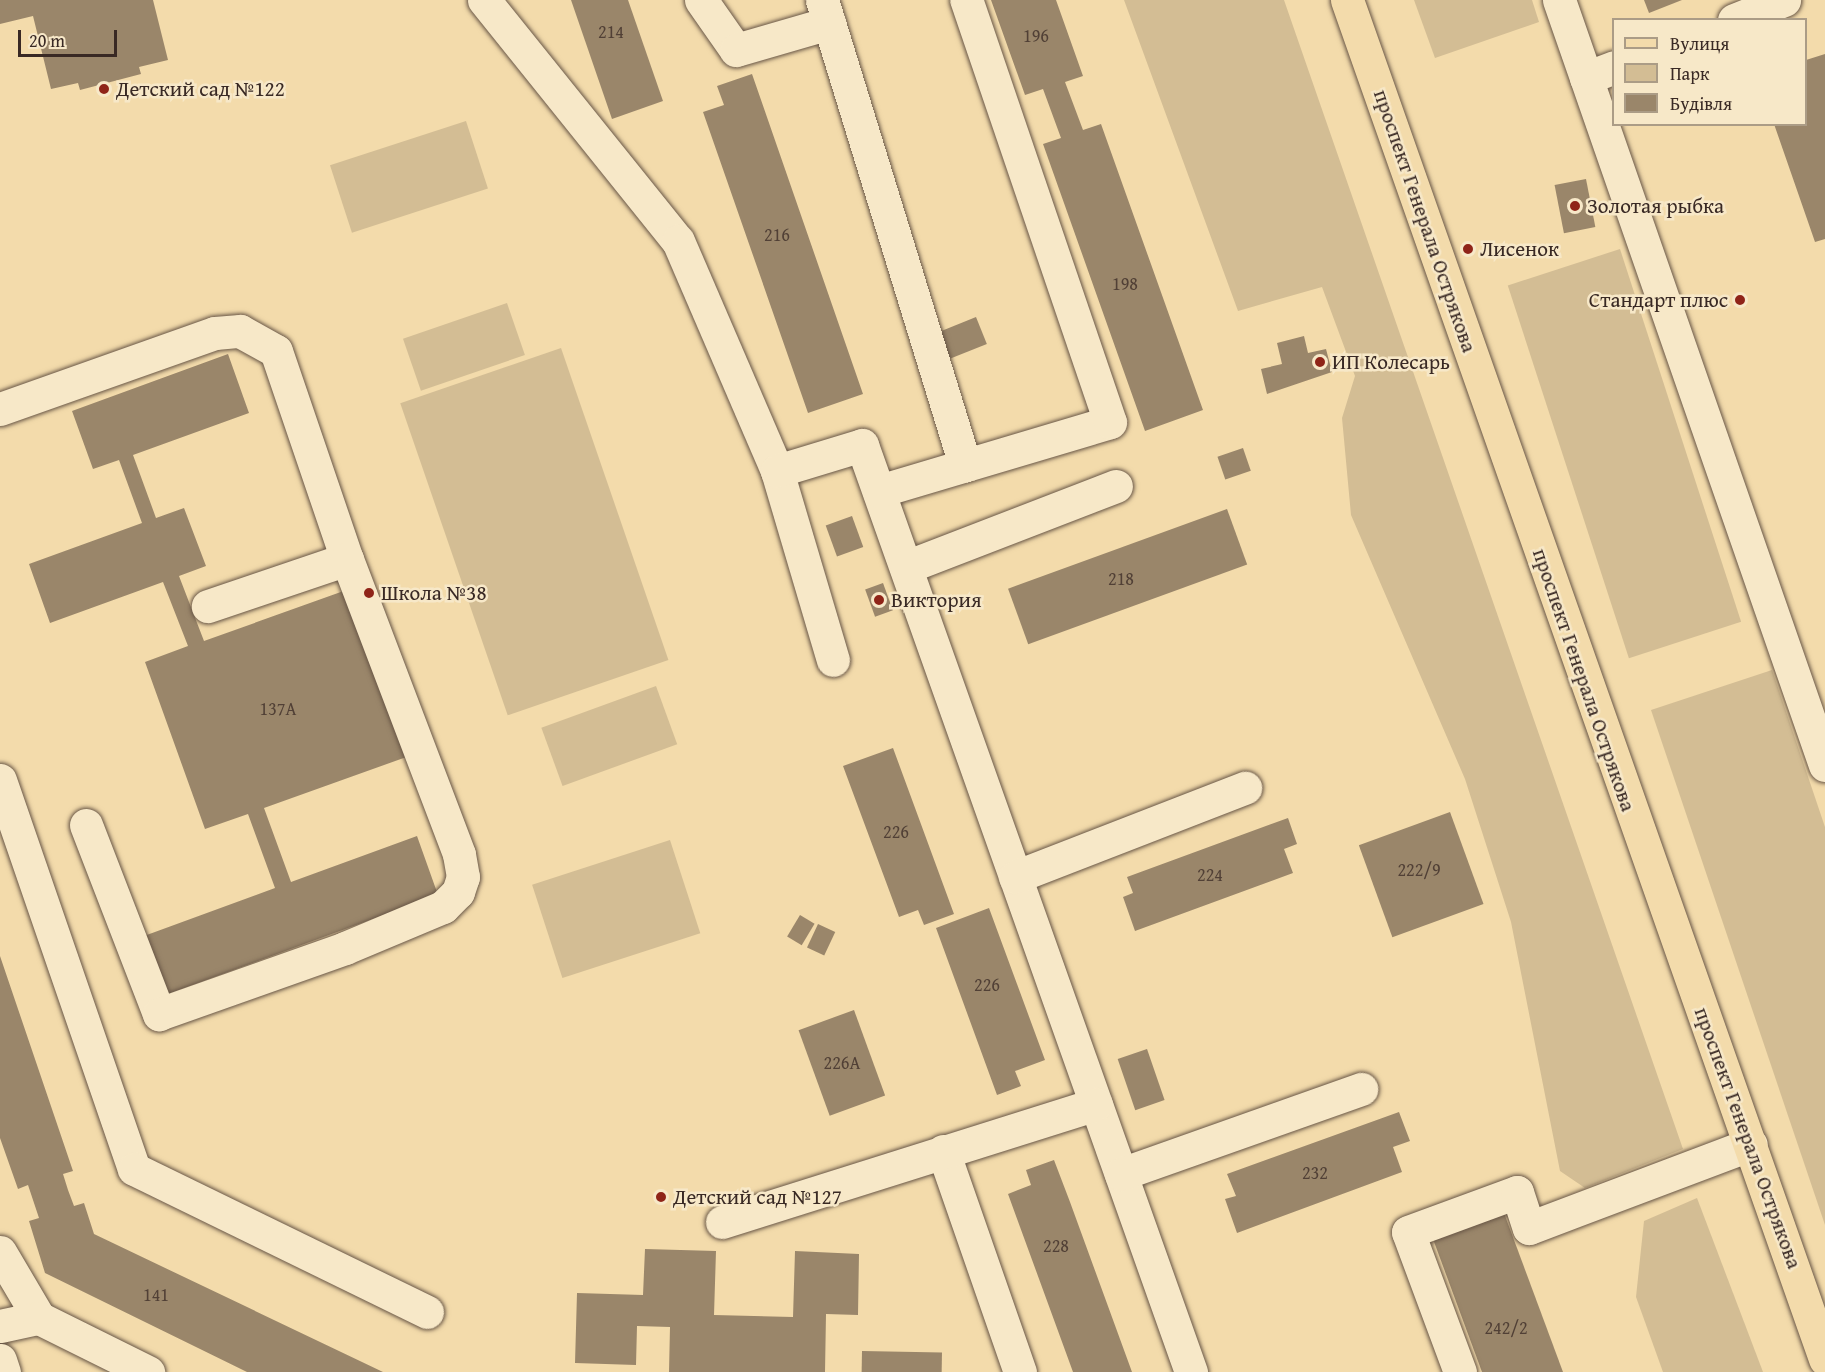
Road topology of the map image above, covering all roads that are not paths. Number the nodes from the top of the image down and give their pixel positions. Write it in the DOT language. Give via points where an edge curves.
graph roads {
  1 [pos="484,0"];
  2 [pos="701,0"];
  3 [pos="966,0"];
  4 [pos="1347,0"];
  5 [pos="1559,0"];
  6 [pos="1784,0"];
  7 [pos="825,12"];
  8 [pos="1739,18"];
  9 [pos="1600,72"];
  10 [pos="1612,109"];
  11 [pos="1618,126"];
  12 [pos="0,409"];
  13 [pos="964,466"];
  14 [pos="777,471"];
  15 [pos="1116,486"];
  16 [pos="879,491"];
  17 [pos="347,559"];
  18 [pos="906,567"];
  19 [pos="208,606"];
  20 [pos="833,660"];
  21 [pos="1825,765"];
  22 [pos="0,780"];
  23 [pos="1245,788"];
  24 [pos="86,825"];
  25 [pos="1015,877"];
  26 [pos="1361,1089"];
  27 [pos="1096,1104"];
  28 [pos="1751,1144"];
  29 [pos="944,1151"];
  30 [pos="1121,1174"];
  31 [pos="722,1222"];
  32 [pos="0,1252"];
  33 [pos="427,1311"];
  34 [pos="39,1317"];
  35 [pos="0,1326"];
  36 [pos="1825,1359"];
  37 [pos="0,1360"];
  38 [pos="4,1372"];
  39 [pos="148,1372"];
  40 [pos="1020,1372"];
  41 [pos="1191,1372"];
  42 [pos="1460,1372"];
  1 -- 14 [label="street" via="678,241"];
  2 -- 7 [label="street" via="736,50"];
  3 -- 13 [label="street" via="1110,422"];
  4 -- 28 [label="main road, проспект Генерала Острякова" via="1605,746"];
  5 -- 9 [label="street"];
  6 -- 8 [label="street"];
  7 -- 13 [label="street"];
  9 -- 10 [label="street"];
  11 -- 21 [label="street"];
  12 -- 17 [label="street" via="215,333 240,331 259,339 276,351"];
  13 -- 16 [label="street"];
  14 -- 16 [label="street" via="862,445"];
  14 -- 20 [label="street"];
  15 -- 18 [label="street"];
  16 -- 18 [label="street"];
  17 -- 19 [label="street"];
  17 -- 24 [label="street" via="459,854 463,877 458,892 443,907 345,948 159,1014"];
  18 -- 25 [label="street"];
  22 -- 33 [label="street" via="134,1169"];
  23 -- 25 [label="street"];
  25 -- 27 [label="street"];
  26 -- 30 [label="street"];
  27 -- 29 [label="street"];
  27 -- 30 [label="street"];
  28 -- 36 [label="main road, проспект Генерала Острякова"];
  28 -- 42 [label="street" via="1529,1228 1516,1192 1408,1232"];
  29 -- 31 [label="street"];
  29 -- 40 [label="street"];
  30 -- 41 [label="street"];
  32 -- 34 [label="street"];
  34 -- 35 [label="street"];
  34 -- 39 [label="street"];
  37 -- 38 [label="street"];
}
